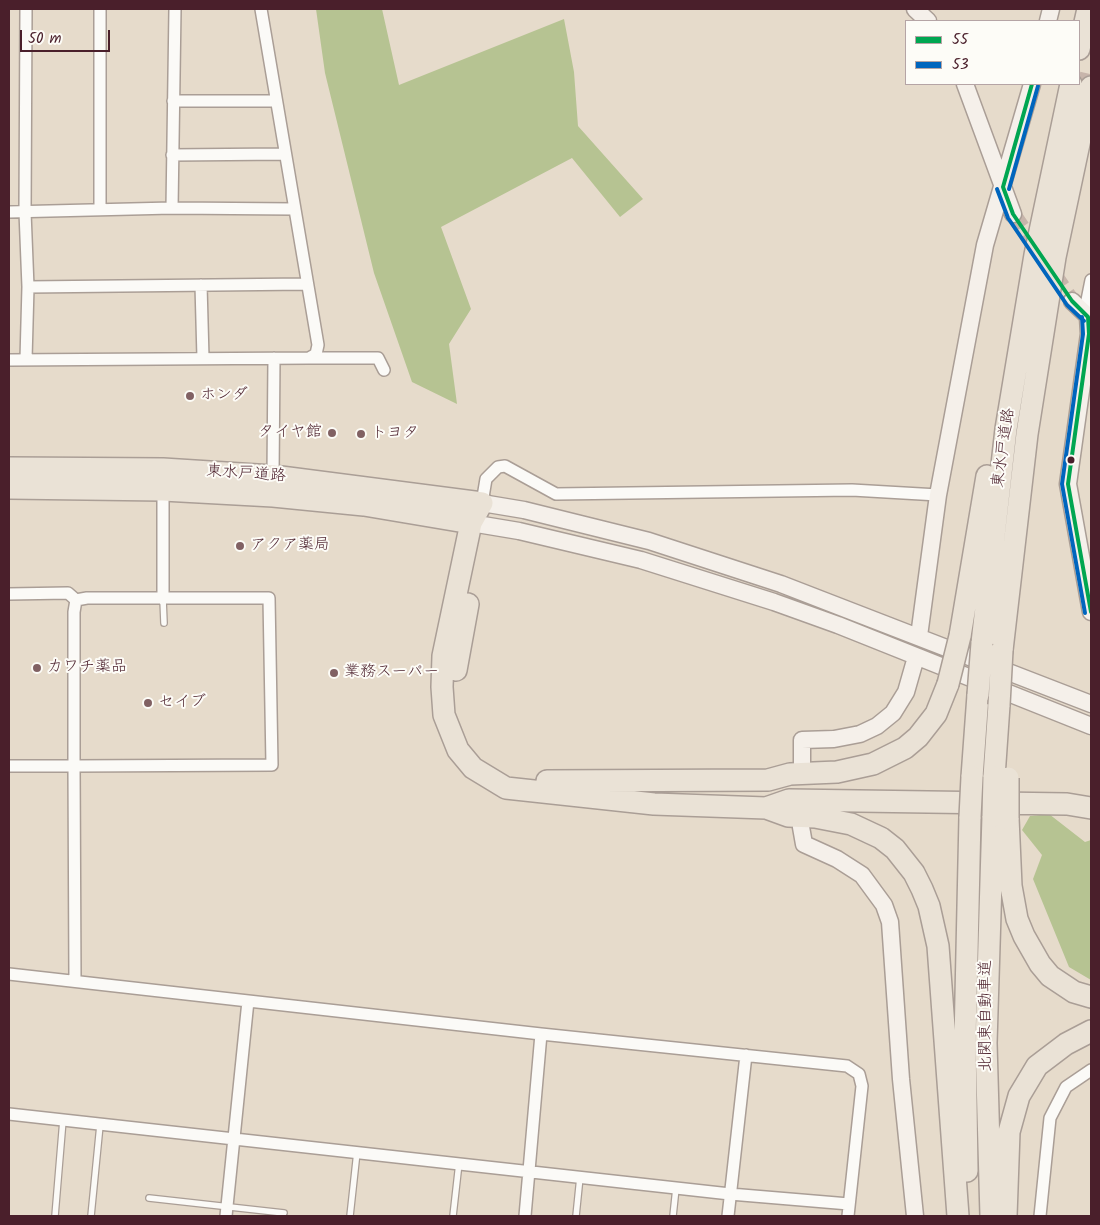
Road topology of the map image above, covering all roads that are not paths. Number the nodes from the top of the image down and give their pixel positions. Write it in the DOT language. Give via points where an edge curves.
graph roads {
  1 [pos="26,9"];
  2 [pos="100,9"];
  3 [pos="175,9"];
  4 [pos="261,9"];
  5 [pos="915,9"];
  6 [pos="1088,9"];
  7 [pos="927,20"];
  8 [pos="1080,45"];
  9 [pos="965,85"];
  10 [pos="1032,85"];
  11 [pos="1071,85"];
  12 [pos="1091,87"];
  13 [pos="173,101"];
  14 [pos="275,102"];
  15 [pos="284,154"];
  16 [pos="172,155"];
  17 [pos="1003,187"];
  18 [pos="172,208"];
  19 [pos="100,209"];
  20 [pos="294,210"];
  21 [pos="9,212"];
  22 [pos="25,212"];
  23 [pos="1013,214"];
  24 [pos="1035,255"];
  25 [pos="1091,280"];
  26 [pos="306,284"];
  27 [pos="201,286"];
  28 [pos="28,287"];
  29 [pos="1072,301"];
  30 [pos="1090,318"];
  31 [pos="203,358"];
  32 [pos="274,358"];
  33 [pos="309,358"];
  34 [pos="26,359"];
  35 [pos="9,360"];
  36 [pos="384,370"];
  37 [pos="9,468"];
  38 [pos="273,476"];
  39 [pos="9,488"];
  40 [pos="163,490"];
  41 [pos="938,495"];
  42 [pos="482,503"];
  43 [pos="478,524"];
  44 [pos="9,594"];
  45 [pos="162,599"];
  46 [pos="76,600"];
  47 [pos="1091,612"];
  48 [pos="164,624"];
  49 [pos="919,636"];
  50 [pos="916,657"];
  51 [pos="1091,704"];
  52 [pos="1091,726"];
  53 [pos="9,766"];
  54 [pos="74,766"];
  55 [pos="802,766"];
  56 [pos="768,780"];
  57 [pos="1091,796"];
  58 [pos="766,808"];
  59 [pos="1091,808"];
  60 [pos="970,817"];
  61 [pos="1001,817"];
  62 [pos="801,827"];
  63 [pos="9,974"];
  64 [pos="75,981"];
  65 [pos="1091,997"];
  66 [pos="248,1001"];
  67 [pos="1091,1031"];
  68 [pos="541,1034"];
  69 [pos="746,1055"];
  70 [pos="1091,1070"];
  71 [pos="9,1114"];
  72 [pos="63,1120"];
  73 [pos="100,1125"];
  74 [pos="234,1138"];
  75 [pos="357,1152"];
  76 [pos="459,1163"];
  77 [pos="529,1171"];
  78 [pos="580,1177"];
  79 [pos="676,1188"];
  80 [pos="730,1194"];
  81 [pos="149,1198"];
  82 [pos="848,1210"];
  83 [pos="227,1212"];
  84 [pos="284,1213"];
  85 [pos="55,1216"];
  86 [pos="91,1216"];
  87 [pos="350,1216"];
  88 [pos="453,1216"];
  89 [pos="525,1216"];
  90 [pos="576,1216"];
  91 [pos="674,1216"];
  92 [pos="728,1216"];
  93 [pos="915,1216"];
  94 [pos="958,1216"];
  95 [pos="969,1216"];
  96 [pos="991,1216"];
  97 [pos="1006,1216"];
  98 [pos="1040,1216"];
  1 -- 22 [label="street"];
  2 -- 19 [label="street"];
  3 -- 13 [label="street"];
  4 -- 14 [label="street"];
  5 -- 7 [label="street"];
  6 -- 8 [label="highway"];
  9 -- 17 [label="street"];
  10 -- 17 [label="street"];
  11 -- 24 [label="highway, 東水戸道路"];
  12 -- 61 [label="highway, 東水戸道路, bridge" via="1055,258 1016,517"];
  13 -- 14 [label="street"];
  13 -- 16 [label="street"];
  14 -- 15 [label="street"];
  15 -- 16 [label="street"];
  15 -- 20 [label="street"];
  16 -- 18 [label="street"];
  17 -- 23 [label="street"];
  17 -- 41 [label="street" via="985,246"];
  18 -- 19 [label="street"];
  18 -- 20 [label="street"];
  19 -- 22 [label="street"];
  20 -- 26 [label="street"];
  21 -- 22 [label="street"];
  22 -- 28 [label="street"];
  24 -- 56 [label="highway, bridge" via="996,425 960,636 948,684 936,714 905,748 889,758 855,769 790,774"];
  24 -- 60 [label="highway, 東水戸道路, bridge" via="1006,430 982,643"];
  25 -- 30 [label="street"];
  26 -- 27 [label="street"];
  26 -- 33 [label="street" via="318,345 316,354"];
  27 -- 28 [label="street"];
  27 -- 31 [label="street"];
  28 -- 34 [label="street"];
  29 -- 30 [label="street"];
  30 -- 47 [label="street" via="1068,484"];
  31 -- 32 [label="street"];
  31 -- 34 [label="street"];
  32 -- 33 [label="street"];
  32 -- 38 [label="street"];
  33 -- 36 [label="street" via="378,358"];
  34 -- 35 [label="street"];
  37 -- 38 [label="highway, 東水戸道路" via="163,470"];
  38 -- 42 [label="highway, 東水戸道路"];
  39 -- 40 [label="highway, 東水戸道路"];
  40 -- 43 [label="highway, 東水戸道路" via="355,504"];
  40 -- 45 [label="street"];
  41 -- 42 [label="street" via="852,490 556,494 505,466 498,467 486,479"];
  41 -- 49 [label="street"];
  42 -- 43 [label="highway"];
  42 -- 49 [label="street" via="649,541 781,584"];
  43 -- 50 [label="street" via="641,560 801,612"];
  43 -- 56 [label="highway" via="454,700 466,740 484,761 506,775 529,782"];
  43 -- 58 [label="highway" via="446,643 442,687 447,727 458,750 473,768 494,783 518,790 654,804"];
  44 -- 46 [label="street" via="68,594"];
  45 -- 46 [label="street"];
  45 -- 48 [label="lane"];
  45 -- 54 [label="street" via="269,598 272,765"];
  46 -- 54 [label="street"];
  49 -- 51 [label="street"];
  50 -- 52 [label="street"];
  50 -- 55 [label="street" via="906,692 893,713 860,734 802,740"];
  53 -- 54 [label="street"];
  54 -- 64 [label="street"];
  56 -- 57 [label="highway" via="790,790 1068,793"];
  58 -- 59 [label="highway" via="789,800 1067,804"];
  58 -- 94 [label="highway" via="788,816 836,820 866,829 895,849 914,872 922,889 938,946"];
  60 -- 95 [label="highway, 北関東自動車道" via="965,1041"];
  61 -- 65 [label="highway" via="1017,919 1024,936 1050,976 1074,992"];
  61 -- 96 [label="highway, 北関東自動車道" via="986,1043"];
  62 -- 93 [label="street" via="804,844 862,875 884,905 890,922"];
  63 -- 64 [label="street"];
  64 -- 66 [label="street"];
  66 -- 68 [label="street"];
  66 -- 74 [label="street"];
  67 -- 97 [label="highway" via="1066,1044 1038,1066 1019,1096 1009,1132"];
  68 -- 69 [label="street"];
  68 -- 77 [label="street"];
  69 -- 80 [label="street"];
  69 -- 82 [label="street" via="847,1066 859,1074 862,1086"];
  70 -- 98 [label="street" via="1066,1087 1050,1118"];
  71 -- 72 [label="street"];
  72 -- 73 [label="street"];
  72 -- 85 [label="lane"];
  73 -- 74 [label="street"];
  73 -- 86 [label="lane"];
  74 -- 75 [label="street"];
  74 -- 83 [label="street"];
  75 -- 76 [label="street"];
  75 -- 87 [label="lane"];
  76 -- 77 [label="street"];
  76 -- 88 [label="lane"];
  77 -- 78 [label="street"];
  77 -- 89 [label="street"];
  78 -- 79 [label="street"];
  78 -- 90 [label="lane"];
  79 -- 80 [label="street"];
  79 -- 91 [label="lane"];
  80 -- 82 [label="street"];
  80 -- 92 [label="street"];
  81 -- 83 [label="lane"];
  83 -- 84 [label="lane"];
}
